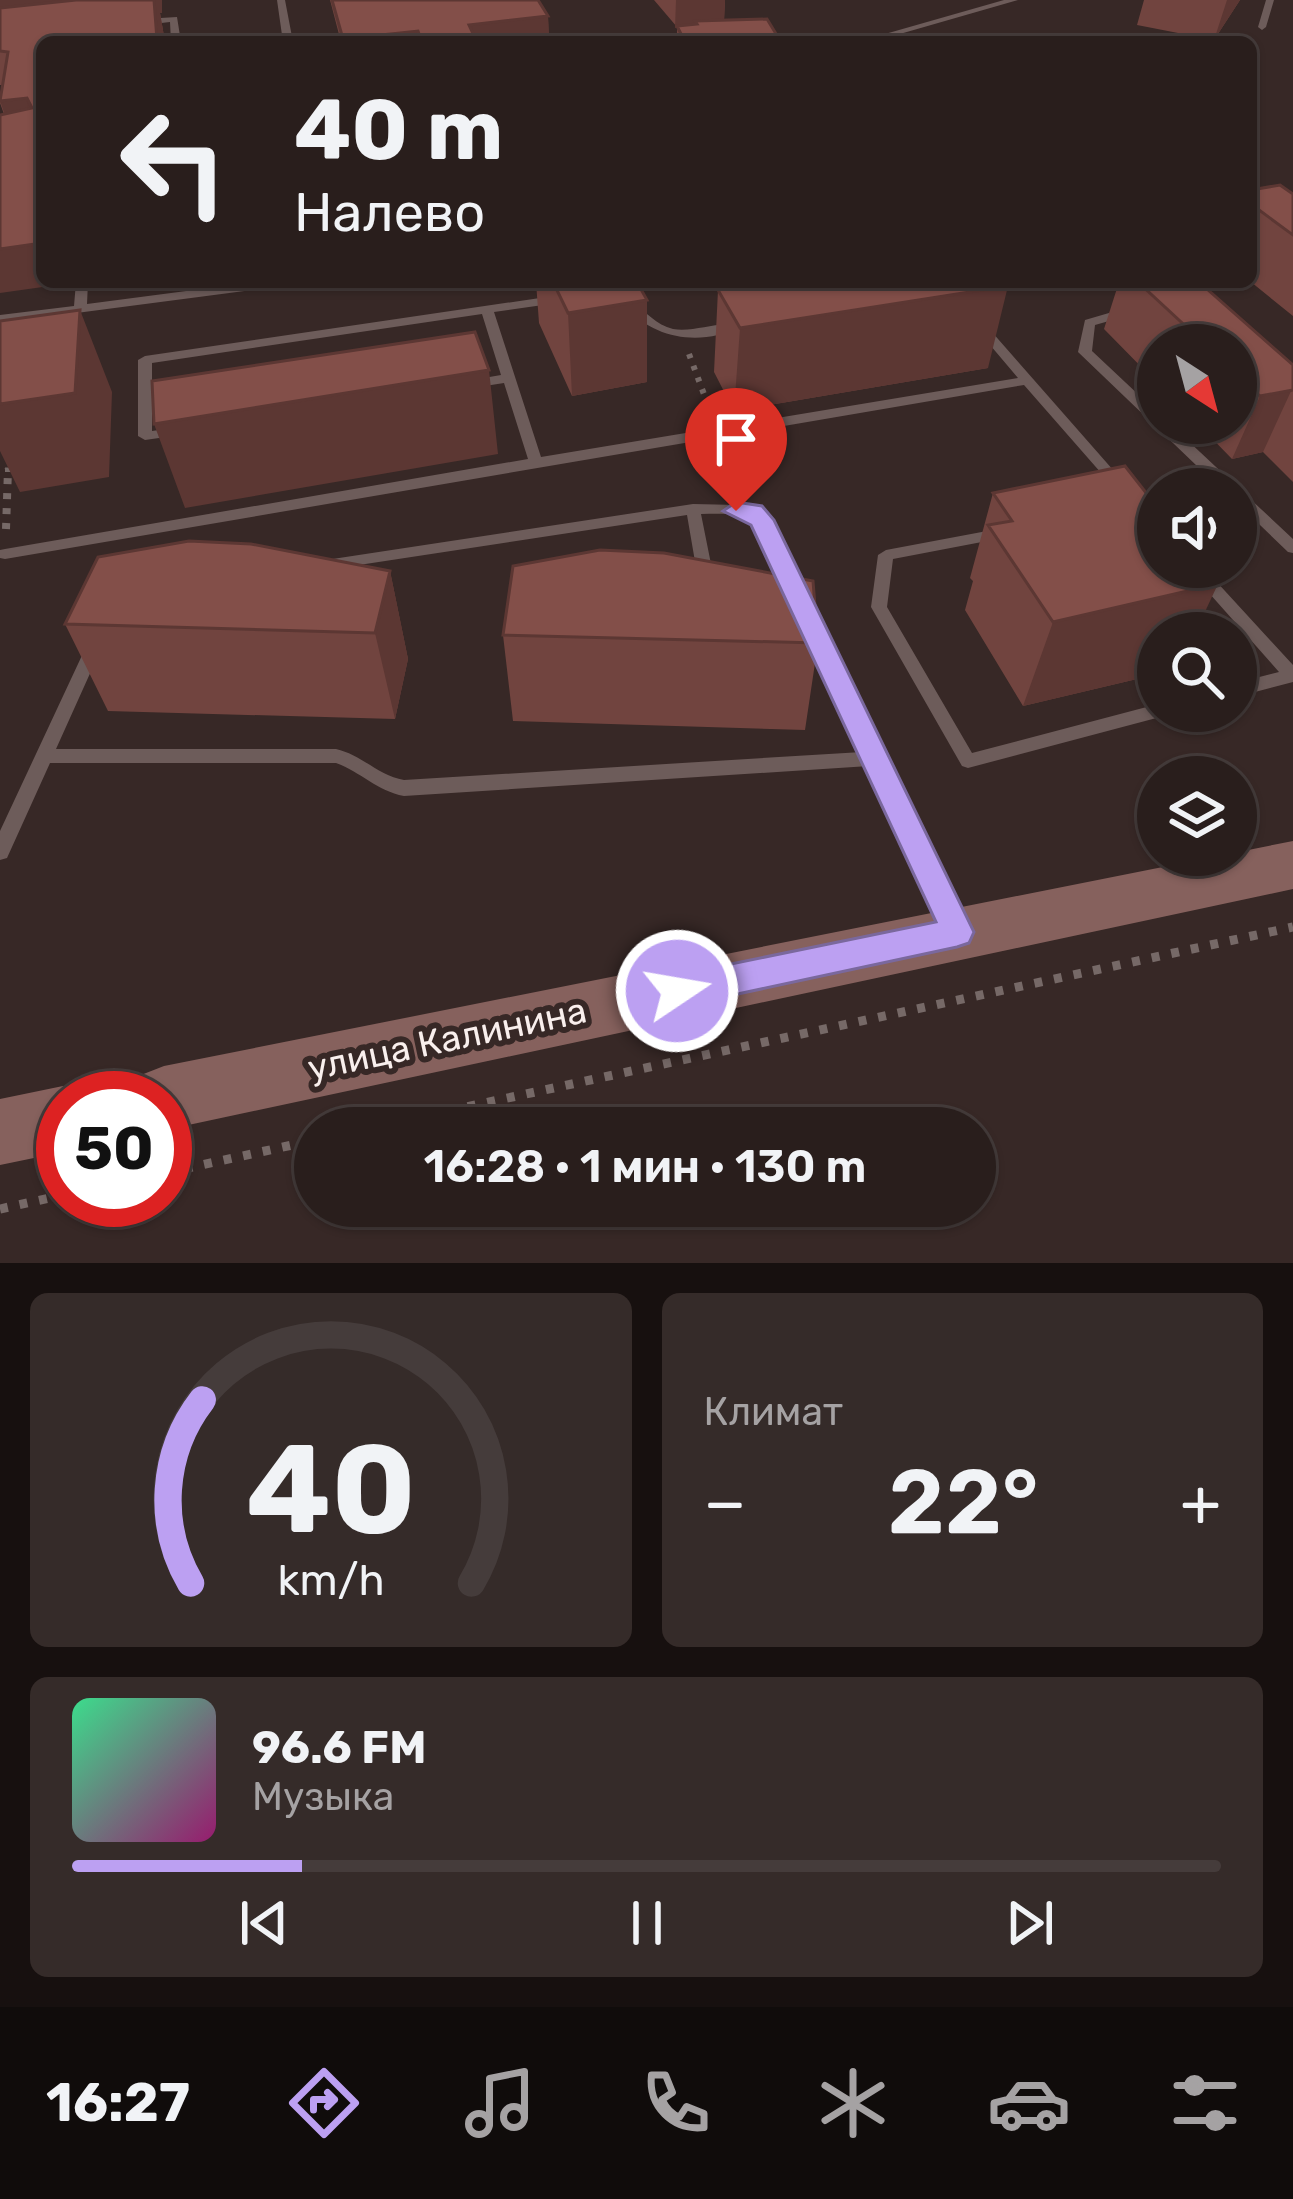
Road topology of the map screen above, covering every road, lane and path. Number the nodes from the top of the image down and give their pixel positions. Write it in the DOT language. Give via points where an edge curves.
graph roads {
  1 [pos="281,0"];
  2 [pos="1014,0"];
  3 [pos="1270,0"];
  4 [pos="130,24"];
  5 [pos="1262,27"];
  6 [pos="175,36"];
  7 [pos="286,36"];
  8 [pos="884,36"];
  9 [pos="82,288"];
  10 [pos="240,288"];
  11 [pos="625,288"];
  12 [pos="617,290"];
  13 [pos="596,294"];
  14 [pos="574,297"];
  15 [pos="967,309"];
  16 [pos="1140,309"];
  17 [pos="80,310"];
  18 [pos="487,310"];
  19 [pos="0,320"];
  20 [pos="747,325"];
  21 [pos="511,378"];
  22 [pos="1024,381"];
  23 [pos="465,385"];
  24 [pos="1137,401"];
  25 [pos="191,429"];
  26 [pos="1182,444"];
  27 [pos="9,448"];
  28 [pos="536,462"];
  29 [pos="1208,468"];
  30 [pos="1137,505"];
  31 [pos="694,509"];
  32 [pos="1257,514"];
  33 [pos="1024,529"];
  34 [pos="1293,548"];
  35 [pos="5,554"];
  36 [pos="296,569"];
  37 [pos="1213,588"];
  38 [pos="710,596"];
  39 [pos="101,631"];
  40 [pos="1293,676"];
  41 [pos="1257,685"];
  42 [pos="1137,717"];
  43 [pos="44,756"];
  44 [pos="872,759"];
  45 [pos="0,852"];
  46 [pos="1293,865"];
  47 [pos="1293,927"];
  48 [pos="957,932"];
  49 [pos="192,1092"];
  50 [pos="466,1107"];
  51 [pos="36,1125"];
  52 [pos="0,1132"];
  53 [pos="294,1145"];
  54 [pos="192,1167"];
  55 [pos="36,1201"];
  56 [pos="0,1209"];
  1 -- 7 [label="lane"];
  2 -- 8 [label="lane"];
  3 -- 5 [label="lane"];
  4 -- 6 [label="lane" via="174,20"];
  9 -- 17 [label="lane"];
  10 -- 17 [label="lane"];
  11 -- 12 [label="lane"];
  12 -- 13 [label="lane"];
  12 -- 20 [label="lane" via="650,327 682,335"];
  14 -- 18 [label="lane"];
  15 -- 22 [label="lane"];
  16 -- 24 [label="lane" via="1089,323 1085,352"];
  17 -- 19 [label="lane"];
  18 -- 21 [label="lane"];
  18 -- 25 [label="lane" via="145,360 145,436"];
  21 -- 23 [label="lane"];
  21 -- 28 [label="lane"];
  22 -- 28 [label="lane"];
  22 -- 30 [label="lane"];
  26 -- 29 [label="lane"];
  27 -- 35 [label="path"];
  28 -- 35 [label="lane"];
  31 -- 36 [label="lane"];
  31 -- 38 [label="lane"];
  31 -- 44 [label="lane" via="753,512 762,520"];
  32 -- 34 [label="lane"];
  33 -- 42 [label="lane" via="886,556 879,607 968,761"];
  37 -- 40 [label="lane"];
  39 -- 43 [label="lane"];
  40 -- 41 [label="lane"];
  43 -- 44 [label="lane" via="348,757 390,788"];
  43 -- 45 [label="lane"];
  44 -- 48 [label="lane"];
  46 -- 48 [label="main road, улица Калинина"];
  47 -- 50 [label="path"];
  48 -- 49 [label="main road, улица Калинина"];
  51 -- 52 [label="main road"];
  53 -- 54 [label="path"];
  55 -- 56 [label="path"];
}
